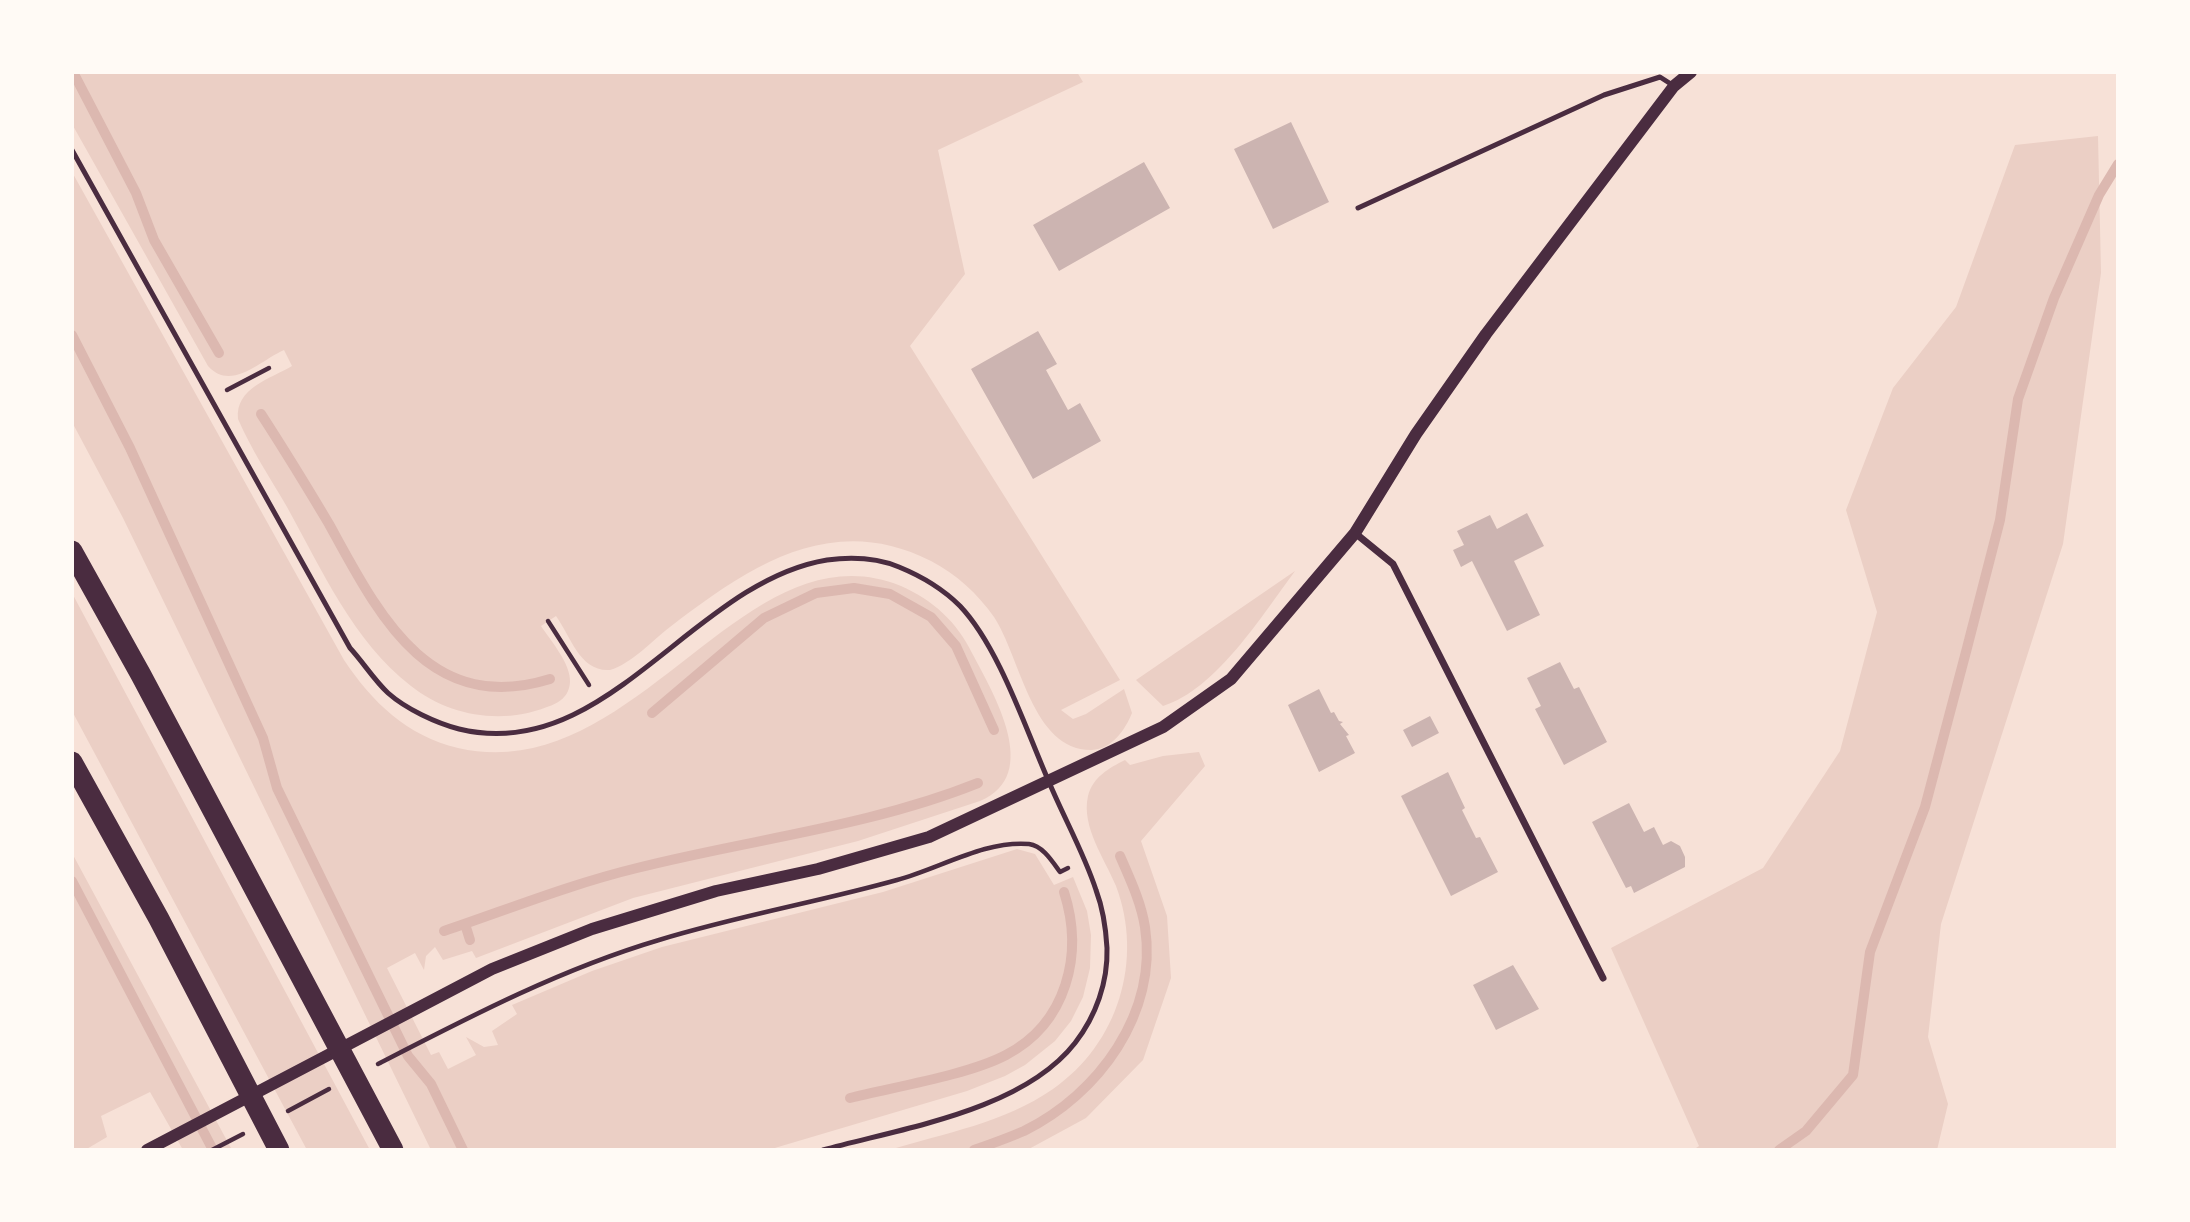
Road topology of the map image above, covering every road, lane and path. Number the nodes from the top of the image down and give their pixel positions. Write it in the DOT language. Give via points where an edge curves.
graph roads {
  1 [pos="1691,72"];
  2 [pos="1674,86"];
  3 [pos="72,150"];
  4 [pos="1358,208"];
  5 [pos="269,368"];
  6 [pos="211,399"];
  7 [pos="1355,533"];
  8 [pos="72,551"];
  9 [pos="548,621"];
  10 [pos="598,700"];
  11 [pos="72,762"];
  12 [pos="1049,782"];
  13 [pos="1084,861"];
  14 [pos="1603,978"];
  15 [pos="372,1067"];
  16 [pos="335,1086"];
  17 [pos="286,1112"];
  18 [pos="249,1131"];
  19 [pos="146,1150"];
  20 [pos="212,1150"];
  21 [pos="279,1150"];
  22 [pos="393,1150"];
  23 [pos="823,1150"];
  1 -- 2 [label="street"];
  2 -- 4 [label="lane" via="1660,77 1604,95"];
  2 -- 7 [label="street" via="1486,334 1416,433"];
  3 -- 6 [label="lane"];
  5 -- 6 [label="path"];
  6 -- 10 [label="lane" via="350,648 389,694 440,724 480,734 527,731 571,717"];
  7 -- 12 [label="street" via="1231,680 1163,727"];
  7 -- 14 [label="street" via="1393,564"];
  8 -- 22 [label="highway"];
  9 -- 10 [label="path"];
  10 -- 12 [label="lane" via="770,576 804,564 848,557 896,565 932,583 961,607 989,646"];
  11 -- 21 [label="highway"];
  12 -- 13 [label="lane"];
  12 -- 19 [label="street" via="929,837 818,869 716,891 592,929 492,969"];
  13 -- 15 [label="path" via="1060,872 1049,855 1033,844 1006,843 900,880 660,940 566,973"];
  13 -- 23 [label="lane" via="1097,892 1107,948 1098,1007 1074,1045 1042,1075 1010,1094"];
  16 -- 17 [label="path"];
  18 -- 20 [label="path"];
}
